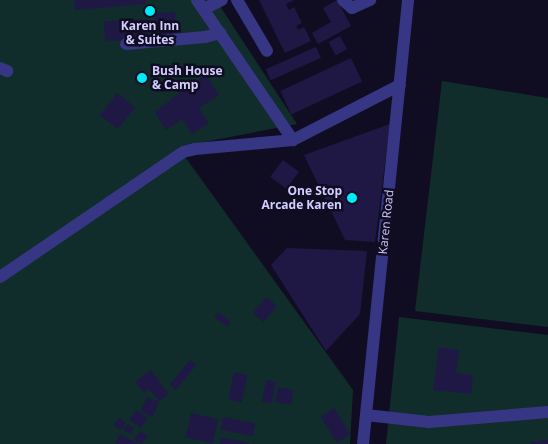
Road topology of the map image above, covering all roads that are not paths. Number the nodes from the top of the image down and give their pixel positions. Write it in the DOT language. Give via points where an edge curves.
graph roads {
  1 [pos="222,0"];
  2 [pos="237,0"];
  3 [pos="343,0"];
  4 [pos="370,0"];
  5 [pos="408,0"];
  6 [pos="200,5"];
  7 [pos="220,33"];
  8 [pos="126,44"];
  9 [pos="267,51"];
  10 [pos="400,85"];
  11 [pos="292,140"];
  12 [pos="0,278"];
  13 [pos="548,412"];
  14 [pos="366,415"];
  15 [pos="363,444"];
  1 -- 6 [label="street"];
  2 -- 9 [label="street"];
  3 -- 4 [label="street" via="352,8"];
  5 -- 10 [label="street, Karen Road"];
  6 -- 7 [label="street"];
  7 -- 8 [label="street"];
  7 -- 11 [label="street"];
  10 -- 11 [label="street"];
  10 -- 14 [label="street, Karen Road"];
  11 -- 12 [label="street" via="184,152"];
  13 -- 14 [label="street" via="429,422"];
  14 -- 15 [label="street, Karen Road"];
}
